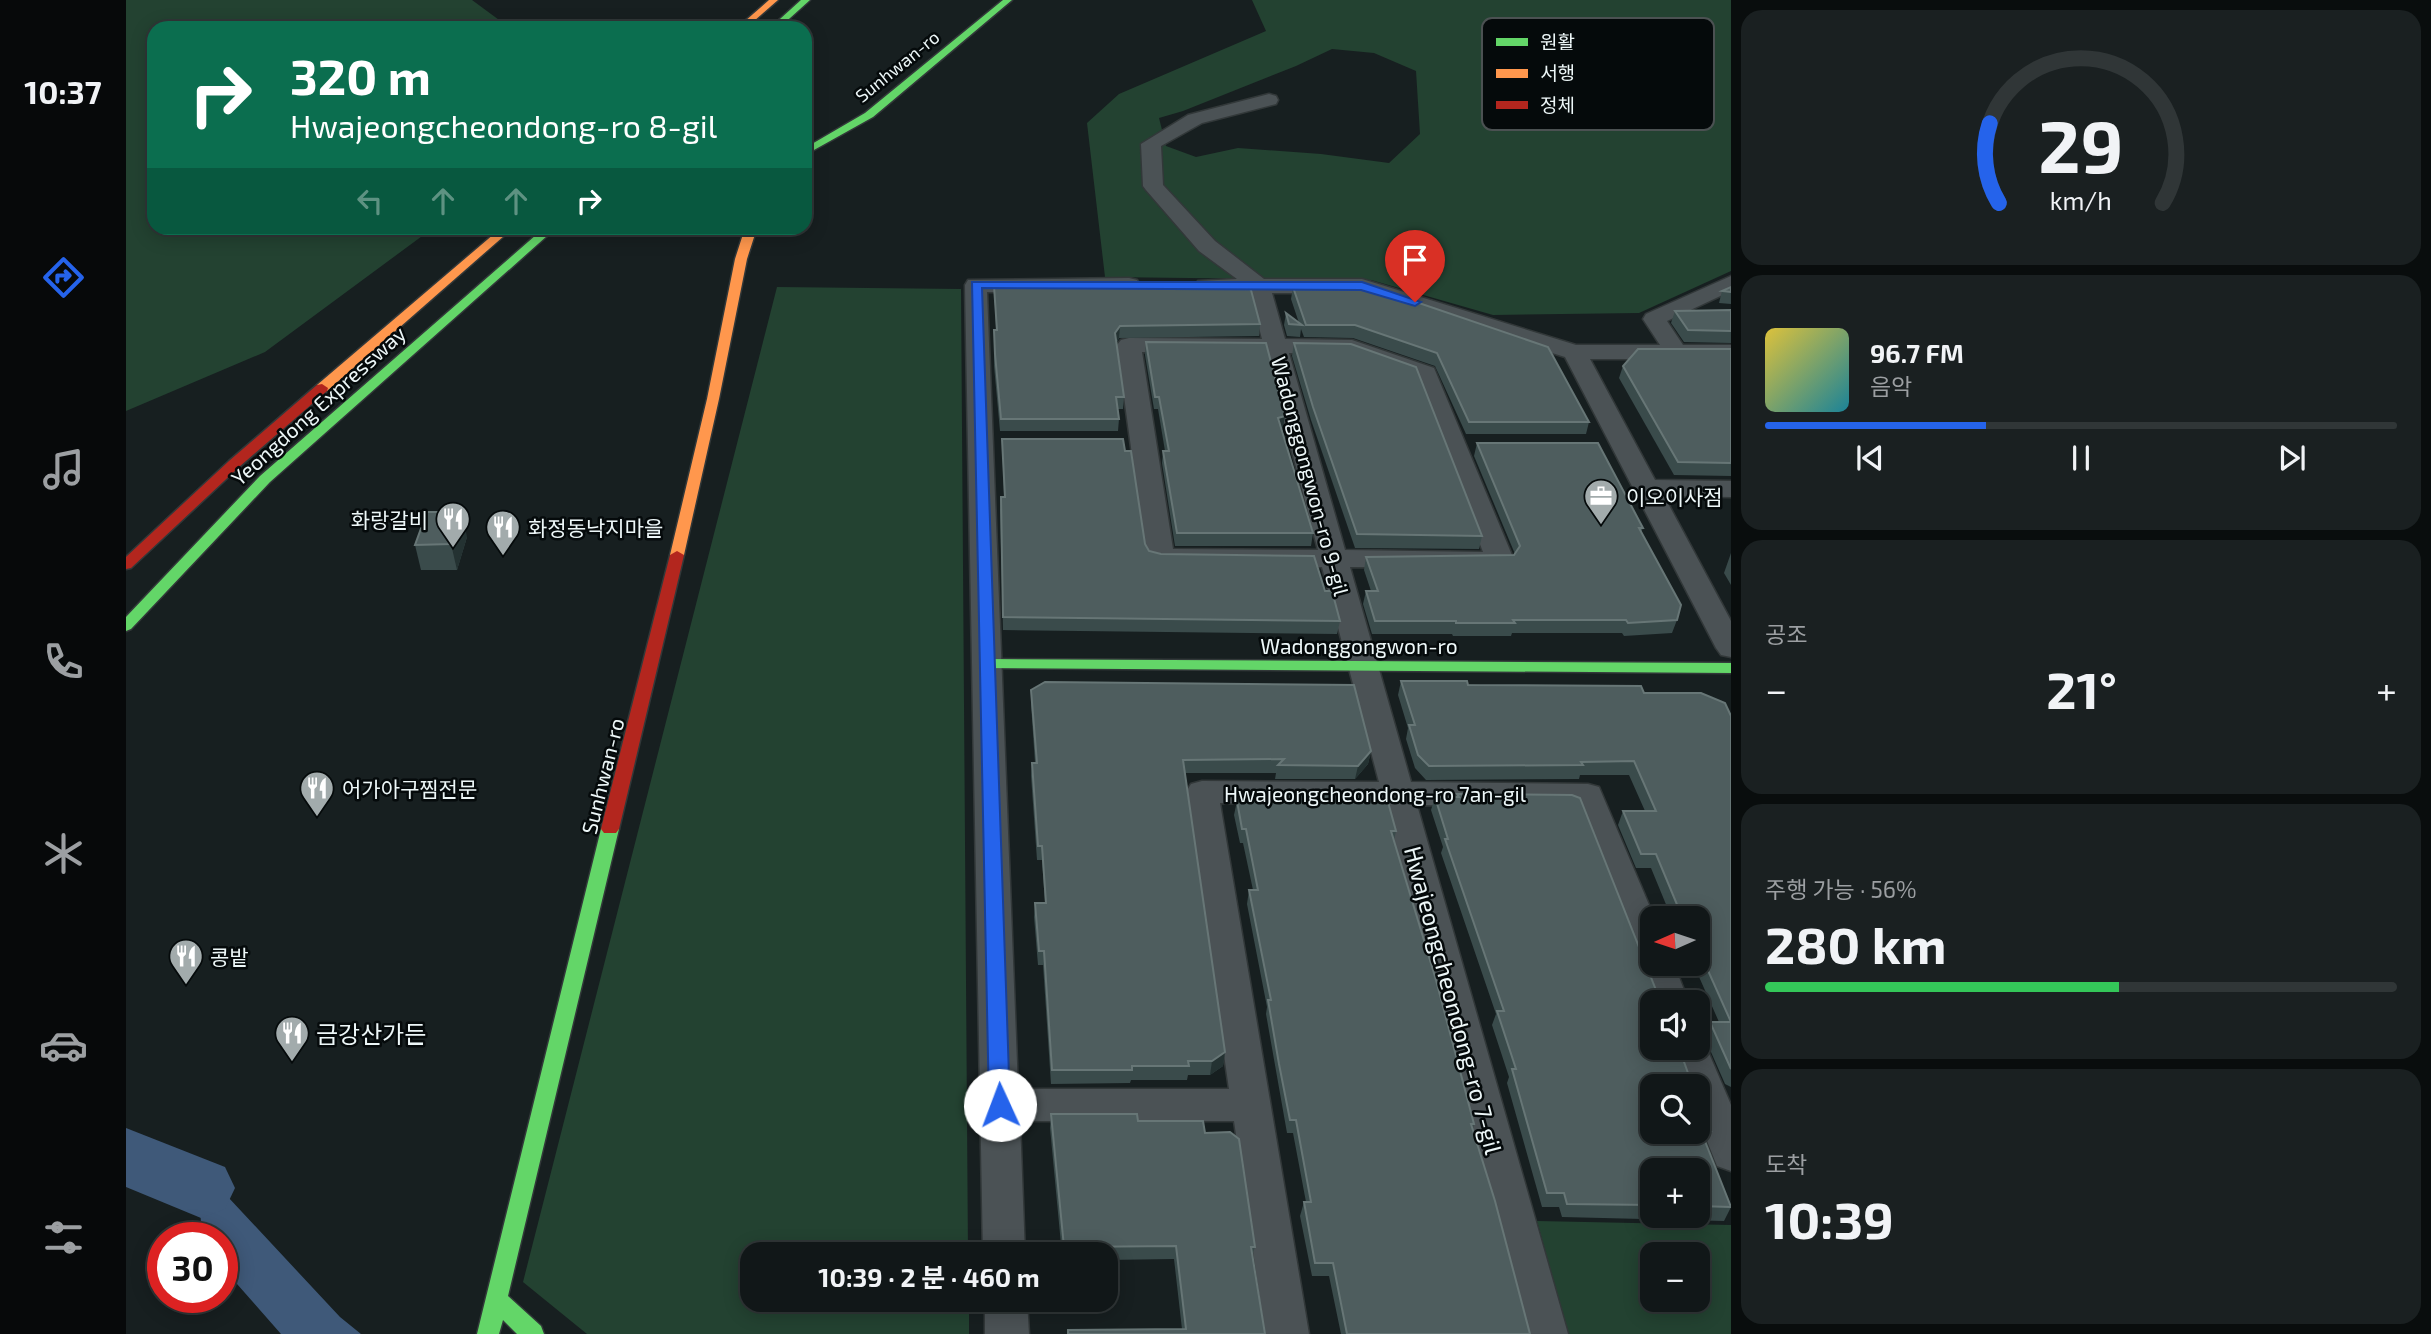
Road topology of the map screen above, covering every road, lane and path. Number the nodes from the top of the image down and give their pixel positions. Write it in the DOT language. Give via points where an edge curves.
graph roads {
  1 [pos="774,0"];
  2 [pos="806,0"];
  3 [pos="988,0"];
  4 [pos="1007,0"];
  5 [pos="748,21"];
  6 [pos="782,21"];
  7 [pos="1269,100"];
  8 [pos="812,145"];
  9 [pos="812,147"];
  10 [pos="499,235"];
  11 [pos="542,235"];
  12 [pos="749,235"];
  13 [pos="1731,284"];
  14 [pos="1259,286"];
  15 [pos="1664,313"];
  16 [pos="1718,313"];
  17 [pos="1276,346"];
  18 [pos="1574,352"];
  19 [pos="1676,352"];
  20 [pos="1731,352"];
  21 [pos="1143,441"];
  22 [pos="1116,442"];
  23 [pos="1454,445"];
  24 [pos="1480,445"];
  25 [pos="1647,488"];
  26 [pos="1731,489"];
  27 [pos="1334,559"];
  28 [pos="126,565"];
  29 [pos="126,626"];
  30 [pos="1731,648"];
  31 [pos="987,664"];
  32 [pos="1363,666"];
  33 [pos="1731,668"];
  34 [pos="1398,793"];
  35 [pos="1640,925"];
  36 [pos="1695,1060"];
  37 [pos="1000,1105"];
  38 [pos="1251,1105"];
  39 [pos="1722,1111"];
  40 [pos="1731,1154"];
  41 [pos="1004,1242"];
  42 [pos="498,1301"];
  43 [pos="1006,1312"];
  44 [pos="488,1334"];
  45 [pos="533,1334"];
  46 [pos="1006,1334"];
  47 [pos="1287,1334"];
  48 [pos="1546,1334"];
  1 -- 5 [label="main road"];
  2 -- 6 [label="main road"];
  3 -- 8 [label="main road, Sunhwan-ro"];
  4 -- 9 [label="main road, Sunhwan-ro" via="869,115"];
  7 -- 14 [label="street" via="1195,119 1150,144 1153,186 1207,246"];
  10 -- 28 [label="main road, Yeongdong Expressway" via="234,464"];
  11 -- 29 [label="main road, Yeongdong Expressway" via="265,480"];
  12 -- 42 [label="main road, Sunhwan-ro"];
  13 -- 15 [label="street"];
  14 -- 17 [label="street, Wadonggongwon-ro 9-gil"];
  14 -- 18 [label="street" via="1362,286"];
  14 -- 31 [label="street" via="976,285 994,442"];
  15 -- 16 [label="street"];
  15 -- 19 [label="street" via="1654,319"];
  17 -- 21 [label="street" via="1129,345"];
  17 -- 23 [label="street" via="1352,347 1426,373"];
  17 -- 27 [label="street, Wadonggongwon-ro 9-gil"];
  18 -- 19 [label="street"];
  18 -- 25 [label="street" via="1610,445"];
  19 -- 20 [label="street"];
  21 -- 22 [label="street"];
  21 -- 27 [label="street" via="1160,557"];
  23 -- 24 [label="street"];
  23 -- 27 [label="street" via="1500,560"];
  25 -- 26 [label="street"];
  25 -- 30 [label="street"];
  27 -- 32 [label="street, Wadonggongwon-ro 9-gil"];
  31 -- 32 [label="main road, Wadonggongwon-ro"];
  31 -- 37 [label="street"];
  32 -- 33 [label="main road, Wadonggongwon-ro"];
  32 -- 34 [label="street, Hwajeongcheondong-ro 7-gil"];
  34 -- 35 [label="street, Hwajeongcheondong-ro 7an-gil" via="1588,794"];
  34 -- 38 [label="street, Hwajeongcheondong-ro 7an-gil" via="1202,792"];
  34 -- 48 [label="street, Hwajeongcheondong-ro 7-gil"];
  36 -- 39 [label="street"];
  37 -- 38 [label="street"];
  37 -- 41 [label="street"];
  38 -- 47 [label="street, Hwajeongcheondong-ro 7an-gil"];
  39 -- 40 [label="street"];
  42 -- 44 [label="main road, Sunhwan-ro"];
  42 -- 45 [label="main road"];
  43 -- 46 [label="street"];
}
